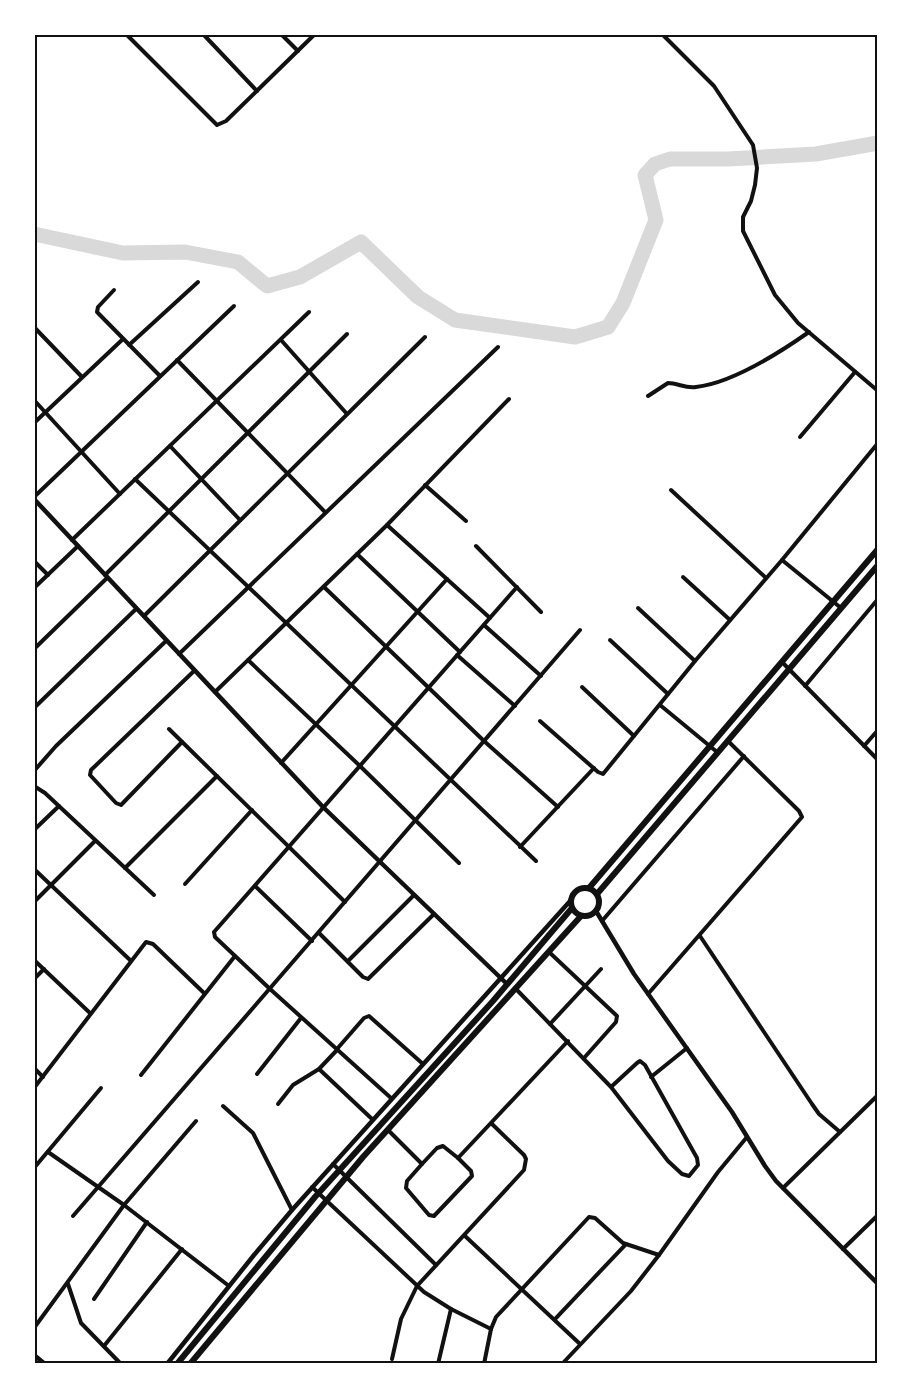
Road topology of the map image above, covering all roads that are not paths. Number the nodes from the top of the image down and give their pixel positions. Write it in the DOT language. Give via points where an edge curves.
graph roads {
  1 [pos="126,34"];
  2 [pos="203,34"];
  3 [pos="281,34"];
  4 [pos="315,34"];
  5 [pos="662,34"];
  6 [pos="298,51"];
  7 [pos="257,91"];
  8 [pos="198,282"];
  9 [pos="114,290"];
  10 [pos="234,306"];
  11 [pos="309,312"];
  12 [pos="34,327"];
  13 [pos="809,332"];
  14 [pos="347,334"];
  15 [pos="425,337"];
  16 [pos="123,339"];
  17 [pos="281,340"];
  18 [pos="129,345"];
  19 [pos="498,347"];
  20 [pos="177,360"];
  21 [pos="309,372"];
  22 [pos="855,372"];
  23 [pos="160,376"];
  24 [pos="82,377"];
  25 [pos="878,391"];
  26 [pos="648,396"];
  27 [pos="509,399"];
  28 [pos="34,400"];
  29 [pos="216,402"];
  30 [pos="46,412"];
  31 [pos="348,414"];
  32 [pos="34,423"];
  33 [pos="247,434"];
  34 [pos="800,437"];
  35 [pos="878,443"];
  36 [pos="170,446"];
  37 [pos="82,451"];
  38 [pos="287,474"];
  39 [pos="135,479"];
  40 [pos="202,479"];
  41 [pos="425,485"];
  42 [pos="671,490"];
  43 [pos="120,494"];
  44 [pos="34,498"];
  45 [pos="169,511"];
  46 [pos="325,512"];
  47 [pos="240,520"];
  48 [pos="466,521"];
  49 [pos="387,525"];
  50 [pos="72,540"];
  51 [pos="78,546"];
  52 [pos="476,546"];
  53 [pos="878,549"];
  54 [pos="210,550"];
  55 [pos="357,554"];
  56 [pos="782,560"];
  57 [pos="34,561"];
  58 [pos="878,565"];
  59 [pos="48,575"];
  60 [pos="106,577"];
  61 [pos="683,577"];
  62 [pos="766,578"];
  63 [pos="447,579"];
  64 [pos="248,586"];
  65 [pos="324,586"];
  66 [pos="517,587"];
  67 [pos="34,588"];
  68 [pos="878,598"];
  69 [pos="833,602"];
  70 [pos="638,608"];
  71 [pos="841,608"];
  72 [pos="136,609"];
  73 [pos="417,611"];
  74 [pos="541,612"];
  75 [pos="143,616"];
  76 [pos="489,618"];
  77 [pos="730,620"];
  78 [pos="286,623"];
  79 [pos="483,625"];
  80 [pos="580,630"];
  81 [pos="610,640"];
  82 [pos="166,641"];
  83 [pos="386,646"];
  84 [pos="34,649"];
  85 [pos="459,653"];
  86 [pos="178,654"];
  87 [pos="248,660"];
  88 [pos="695,661"];
  89 [pos="782,662"];
  90 [pos="789,669"];
  91 [pos="195,671"];
  92 [pos="541,676"];
  93 [pos="351,685"];
  94 [pos="805,686"];
  95 [pos="582,687"];
  96 [pos="429,688"];
  97 [pos="214,693"];
  98 [pos="668,694"];
  99 [pos="660,705"];
  100 [pos="515,706"];
  101 [pos="34,708"];
  102 [pos="540,721"];
  103 [pos="316,724"];
  104 [pos="394,727"];
  105 [pos="169,729"];
  106 [pos="878,730"];
  107 [pos="634,736"];
  108 [pos="182,741"];
  109 [pos="484,741"];
  110 [pos="728,741"];
  111 [pos="864,746"];
  112 [pos="710,747"];
  113 [pos="717,753"];
  114 [pos="744,756"];
  115 [pos="878,760"];
  116 [pos="281,763"];
  117 [pos="360,766"];
  118 [pos="594,768"];
  119 [pos="34,771"];
  120 [pos="217,776"];
  121 [pos="451,780"];
  122 [pos="34,786"];
  123 [pos="59,806"];
  124 [pos="324,807"];
  125 [pos="558,807"];
  126 [pos="252,810"];
  127 [pos="416,820"];
  128 [pos="34,830"];
  129 [pos="95,841"];
  130 [pos="289,847"];
  131 [pos="520,847"];
  132 [pos="536,861"];
  133 [pos="380,862"];
  134 [pos="459,863"];
  135 [pos="125,868"];
  136 [pos="34,869"];
  137 [pos="185,884"];
  138 [pos="52,886"];
  139 [pos="255,886"];
  140 [pos="589,888"];
  141 [pos="597,894"];
  142 [pos="154,895"];
  143 [pos="414,895"];
  144 [pos="571,900"];
  145 [pos="34,902"];
  146 [pos="345,902"];
  147 [pos="572,908"];
  148 [pos="596,911"];
  149 [pos="434,914"];
  150 [pos="581,916"];
  151 [pos="602,921"];
  152 [pos="319,933"];
  153 [pos="700,936"];
  154 [pos="312,941"];
  155 [pos="549,952"];
  156 [pos="235,956"];
  157 [pos="34,960"];
  158 [pos="130,960"];
  159 [pos="348,961"];
  160 [pos="44,969"];
  161 [pos="601,969"];
  162 [pos="501,977"];
  163 [pos="34,979"];
  164 [pos="507,984"];
  165 [pos="586,986"];
  166 [pos="270,989"];
  167 [pos="516,989"];
  168 [pos="204,993"];
  169 [pos="648,994"];
  170 [pos="90,1013"];
  171 [pos="301,1017"];
  172 [pos="550,1024"];
  173 [pos="568,1041"];
  174 [pos="687,1048"];
  175 [pos="337,1049"];
  176 [pos="584,1058"];
  177 [pos="423,1064"];
  178 [pos="34,1068"];
  179 [pos="320,1069"];
  180 [pos="257,1074"];
  181 [pos="141,1076"];
  182 [pos="43,1077"];
  183 [pos="651,1077"];
  184 [pos="611,1087"];
  185 [pos="34,1088"];
  186 [pos="101,1088"];
  187 [pos="878,1095"];
  188 [pos="392,1098"];
  189 [pos="278,1104"];
  190 [pos="223,1106"];
  191 [pos="372,1119"];
  192 [pos="196,1121"];
  193 [pos="492,1124"];
  194 [pos="388,1130"];
  195 [pos="840,1132"];
  196 [pos="748,1137"];
  197 [pos="48,1152"];
  198 [pos="458,1158"];
  199 [pos="333,1164"];
  200 [pos="422,1164"];
  201 [pos="34,1168"];
  202 [pos="99,1186"];
  203 [pos="312,1187"];
  204 [pos="783,1188"];
  205 [pos="124,1205"];
  206 [pos="292,1210"];
  207 [pos="878,1215"];
  208 [pos="73,1216"];
  209 [pos="147,1222"];
  210 [pos="465,1236"];
  211 [pos="626,1244"];
  212 [pos="182,1249"];
  213 [pos="843,1249"];
  214 [pos="659,1255"];
  215 [pos="436,1265"];
  216 [pos="68,1283"];
  217 [pos="878,1284"];
  218 [pos="229,1286"];
  219 [pos="417,1286"];
  220 [pos="522,1290"];
  221 [pos="94,1299"];
  222 [pos="452,1309"];
  223 [pos="555,1319"];
  224 [pos="34,1328"];
  225 [pos="491,1329"];
  226 [pos="580,1344"];
  227 [pos="104,1346"];
  228 [pos="34,1355"];
  229 [pos="392,1359"];
  230 [pos="45,1364"];
  231 [pos="121,1364"];
  232 [pos="167,1364"];
  233 [pos="177,1364"];
  234 [pos="190,1364"];
  235 [pos="438,1364"];
  236 [pos="484,1364"];
  237 [pos="562,1364"];
  1 -- 7 [label="street" via="217,124 226,121"];
  2 -- 7 [label="street"];
  3 -- 6 [label="street"];
  4 -- 6 [label="street"];
  5 -- 13 [label="street" via="714,86 749,138 757,168 751,201 743,217 743,231 775,295"];
  6 -- 7 [label="street"];
  8 -- 18 [label="street"];
  9 -- 16 [label="street" via="97,312"];
  10 -- 20 [label="street"];
  11 -- 17 [label="street"];
  12 -- 24 [label="street"];
  13 -- 22 [label="street"];
  13 -- 26 [label="street" via="761,362 717,382 695,388 668,383"];
  14 -- 21 [label="street"];
  15 -- 31 [label="street"];
  16 -- 18 [label="street"];
  16 -- 24 [label="street"];
  17 -- 21 [label="street"];
  17 -- 29 [label="street"];
  18 -- 23 [label="street"];
  19 -- 46 [label="street"];
  20 -- 23 [label="street"];
  20 -- 29 [label="street"];
  21 -- 31 [label="street"];
  21 -- 33 [label="street"];
  22 -- 25 [label="street"];
  22 -- 34 [label="street"];
  23 -- 37 [label="street"];
  24 -- 30 [label="street"];
  27 -- 41 [label="street"];
  28 -- 30 [label="street"];
  29 -- 33 [label="street"];
  29 -- 36 [label="street"];
  30 -- 32 [label="street"];
  30 -- 37 [label="street"];
  31 -- 38 [label="street"];
  33 -- 38 [label="street"];
  33 -- 40 [label="street"];
  35 -- 56 [label="street"];
  36 -- 39 [label="street"];
  36 -- 40 [label="street"];
  37 -- 43 [label="street"];
  37 -- 44 [label="street"];
  38 -- 46 [label="street"];
  38 -- 47 [label="street"];
  39 -- 43 [label="street"];
  39 -- 45 [label="street"];
  40 -- 45 [label="street"];
  40 -- 47 [label="street"];
  41 -- 48 [label="street"];
  41 -- 49 [label="street"];
  42 -- 62 [label="street"];
  43 -- 50 [label="street"];
  44 -- 50 [label="street"];
  45 -- 54 [label="street"];
  45 -- 60 [label="street"];
  46 -- 64 [label="street"];
  47 -- 54 [label="street"];
  49 -- 55 [label="street"];
  49 -- 63 [label="street"];
  50 -- 51 [label="street"];
  51 -- 59 [label="street"];
  51 -- 60 [label="street"];
  52 -- 66 [label="street"];
  53 -- 69 [label="main road"];
  54 -- 64 [label="street"];
  54 -- 75 [label="street"];
  55 -- 65 [label="street"];
  55 -- 73 [label="street"];
  56 -- 62 [label="street"];
  56 -- 69 [label="street"];
  57 -- 59 [label="street"];
  58 -- 71 [label="main road"];
  59 -- 67 [label="street"];
  60 -- 72 [label="street"];
  60 -- 84 [label="street"];
  61 -- 77 [label="street"];
  62 -- 77 [label="street"];
  63 -- 73 [label="street"];
  63 -- 76 [label="street"];
  64 -- 78 [label="street"];
  64 -- 86 [label="street"];
  65 -- 78 [label="street"];
  65 -- 83 [label="street"];
  66 -- 74 [label="street"];
  66 -- 76 [label="street"];
  68 -- 94 [label="street"];
  69 -- 71 [label="street"];
  69 -- 89 [label="main road"];
  70 -- 88 [label="street"];
  71 -- 90 [label="main road"];
  72 -- 75 [label="street"];
  72 -- 101 [label="street"];
  73 -- 83 [label="street"];
  73 -- 85 [label="street"];
  75 -- 82 [label="street"];
  76 -- 79 [label="street"];
  77 -- 88 [label="street"];
  78 -- 87 [label="street"];
  78 -- 93 [label="street"];
  79 -- 85 [label="street"];
  79 -- 92 [label="street"];
  80 -- 92 [label="street"];
  81 -- 98 [label="street"];
  82 -- 86 [label="street"];
  82 -- 119 [label="street"];
  83 -- 93 [label="street"];
  83 -- 96 [label="street"];
  85 -- 96 [label="street"];
  85 -- 100 [label="street"];
  86 -- 91 [label="street"];
  87 -- 97 [label="street"];
  87 -- 103 [label="street"];
  88 -- 98 [label="street"];
  89 -- 90 [label="street"];
  89 -- 112 [label="main road"];
  90 -- 94 [label="street"];
  90 -- 110 [label="main road"];
  91 -- 97 [label="street"];
  91 -- 108 [label="street" via="90,775 121,805"];
  92 -- 100 [label="street"];
  93 -- 103 [label="street"];
  93 -- 104 [label="street"];
  94 -- 111 [label="street"];
  95 -- 107 [label="street"];
  96 -- 104 [label="street"];
  96 -- 109 [label="street"];
  97 -- 116 [label="street"];
  98 -- 99 [label="street"];
  99 -- 107 [label="street"];
  99 -- 112 [label="street"];
  100 -- 109 [label="street"];
  102 -- 118 [label="street"];
  103 -- 116 [label="street"];
  103 -- 117 [label="street"];
  104 -- 117 [label="street"];
  104 -- 121 [label="street"];
  105 -- 108 [label="street"];
  106 -- 111 [label="street"];
  107 -- 118 [label="street" via="605,772"];
  108 -- 120 [label="street"];
  109 -- 121 [label="street"];
  109 -- 125 [label="street"];
  110 -- 113 [label="main road"];
  110 -- 114 [label="street"];
  111 -- 115 [label="street"];
  112 -- 113 [label="street"];
  112 -- 140 [label="main road"];
  113 -- 141 [label="main road"];
  114 -- 151 [label="street"];
  114 -- 153 [label="street" via="802,817"];
  116 -- 124 [label="street"];
  117 -- 124 [label="street"];
  117 -- 127 [label="street"];
  118 -- 125 [label="street"];
  120 -- 126 [label="street"];
  120 -- 135 [label="street"];
  121 -- 127 [label="street"];
  121 -- 131 [label="street"];
  122 -- 123 [label="street"];
  123 -- 128 [label="street"];
  123 -- 129 [label="street"];
  124 -- 130 [label="street"];
  124 -- 133 [label="street"];
  125 -- 131 [label="street"];
  126 -- 130 [label="street"];
  126 -- 137 [label="street"];
  127 -- 133 [label="street"];
  127 -- 134 [label="street"];
  129 -- 135 [label="street"];
  129 -- 138 [label="street"];
  130 -- 139 [label="street"];
  130 -- 146 [label="street"];
  131 -- 132 [label="street"];
  133 -- 143 [label="street"];
  133 -- 146 [label="street"];
  135 -- 142 [label="street"];
  136 -- 138 [label="street"];
  138 -- 145 [label="street"];
  138 -- 158 [label="street"];
  139 -- 154 [label="street"];
  139 -- 156 [label="street" via="214,932"];
  140 -- 141 [label="main road"];
  140 -- 144 [label="main road" via="576,891"];
  141 -- 148 [label="main road"];
  143 -- 149 [label="street"];
  143 -- 159 [label="street"];
  144 -- 147 [label="main road"];
  144 -- 162 [label="street"];
  146 -- 152 [label="street"];
  147 -- 150 [label="main road"];
  147 -- 164 [label="main road"];
  148 -- 150 [label="main road"];
  148 -- 151 [label="street"];
  149 -- 159 [label="street" via="368,979"];
  149 -- 162 [label="street"];
  150 -- 155 [label="main road"];
  151 -- 169 [label="street"];
  152 -- 154 [label="street"];
  152 -- 159 [label="street"];
  153 -- 169 [label="street"];
  153 -- 195 [label="street" via="819,1114"];
  154 -- 166 [label="street"];
  155 -- 165 [label="street"];
  155 -- 167 [label="main road"];
  156 -- 166 [label="street"];
  156 -- 168 [label="street"];
  157 -- 160 [label="street"];
  158 -- 168 [label="street" via="149,941"];
  158 -- 170 [label="street"];
  160 -- 163 [label="street"];
  160 -- 170 [label="street"];
  161 -- 165 [label="street"];
  162 -- 164 [label="street"];
  162 -- 177 [label="street"];
  164 -- 233 [label="main road" via="315,1197"];
  165 -- 172 [label="street"];
  165 -- 176 [label="street" via="616,1013 617,1019"];
  166 -- 171 [label="street"];
  166 -- 202 [label="street"];
  167 -- 172 [label="street"];
  167 -- 194 [label="main road"];
  168 -- 181 [label="street"];
  169 -- 174 [label="street"];
  170 -- 182 [label="street"];
  171 -- 175 [label="street"];
  171 -- 180 [label="street"];
  172 -- 173 [label="street"];
  173 -- 176 [label="street"];
  173 -- 193 [label="street"];
  174 -- 183 [label="street"];
  174 -- 196 [label="street"];
  175 -- 177 [label="street" via="369,1016"];
  175 -- 179 [label="street"];
  175 -- 188 [label="street"];
  176 -- 184 [label="street"];
  177 -- 188 [label="street"];
  178 -- 182 [label="street"];
  179 -- 189 [label="street" via="294,1085"];
  179 -- 191 [label="street"];
  182 -- 185 [label="street"];
  183 -- 184 [label="street" via="640,1061"];
  183 -- 184 [label="street" via="696,1158 698,1165 689,1176 682,1174 660,1151"];
  186 -- 197 [label="street"];
  187 -- 195 [label="street"];
  188 -- 191 [label="street"];
  190 -- 206 [label="street" via="253,1133"];
  191 -- 199 [label="street"];
  192 -- 205 [label="street"];
  193 -- 198 [label="street"];
  193 -- 210 [label="street" via="524,1155 526,1164"];
  194 -- 200 [label="street"];
  194 -- 234 [label="main road"];
  195 -- 204 [label="street"];
  196 -- 204 [label="street"];
  196 -- 214 [label="street" via="717,1172"];
  197 -- 201 [label="street"];
  197 -- 202 [label="street"];
  198 -- 200 [label="street" via="440,1146"];
  198 -- 200 [label="street" via="472,1176 434,1216 405,1188"];
  199 -- 203 [label="street"];
  199 -- 215 [label="street"];
  202 -- 205 [label="street"];
  202 -- 208 [label="street"];
  203 -- 206 [label="street"];
  203 -- 219 [label="street"];
  204 -- 213 [label="street"];
  205 -- 209 [label="street"];
  205 -- 216 [label="street"];
  206 -- 218 [label="street"];
  207 -- 213 [label="street"];
  209 -- 212 [label="street"];
  209 -- 221 [label="street"];
  210 -- 215 [label="street"];
  210 -- 220 [label="street"];
  211 -- 214 [label="street"];
  211 -- 220 [label="street" via="589,1217"];
  211 -- 223 [label="street"];
  212 -- 218 [label="street"];
  212 -- 227 [label="street"];
  213 -- 217 [label="street"];
  214 -- 226 [label="street"];
  215 -- 219 [label="street"];
  216 -- 224 [label="street"];
  216 -- 227 [label="street" via="81,1323"];
  218 -- 232 [label="street"];
  219 -- 222 [label="street"];
  219 -- 229 [label="street" via="403,1311"];
  220 -- 223 [label="street"];
  220 -- 225 [label="street" via="496,1317"];
  222 -- 225 [label="street"];
  222 -- 235 [label="street"];
  223 -- 226 [label="street"];
  225 -- 236 [label="street"];
  226 -- 237 [label="street"];
  227 -- 231 [label="street"];
  228 -- 230 [label="street"];
}
